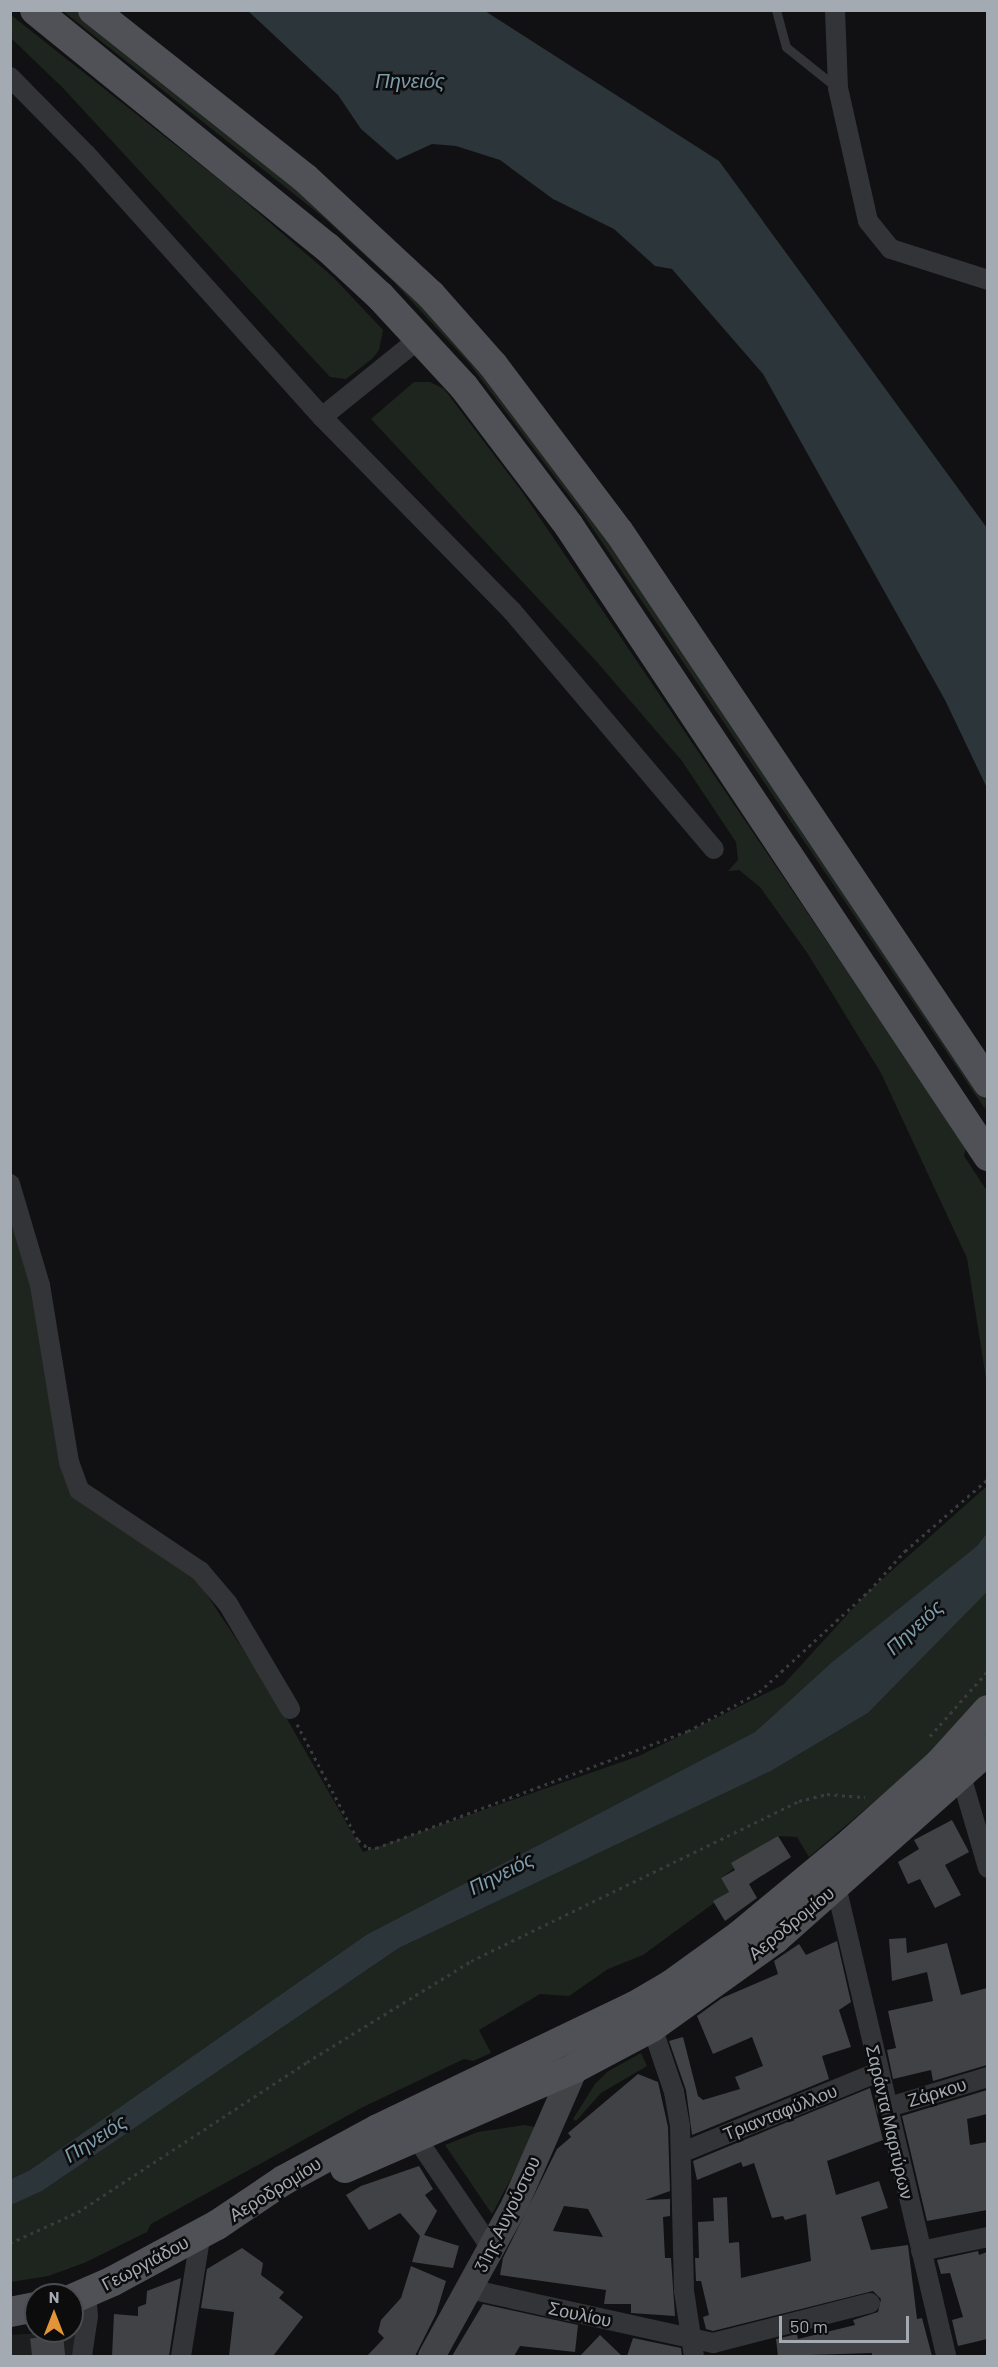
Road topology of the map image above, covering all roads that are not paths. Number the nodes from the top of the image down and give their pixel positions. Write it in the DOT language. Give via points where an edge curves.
graph roads {
  1 [pos="35,10"];
  2 [pos="93,10"];
  3 [pos="776,10"];
  4 [pos="836,10"];
  5 [pos="10,77"];
  6 [pos="838,88"];
  7 [pos="987,280"];
  8 [pos="420,338"];
  9 [pos="322,417"];
  10 [pos="714,849"];
  11 [pos="987,1083"];
  12 [pos="979,1145"];
  13 [pos="10,1184"];
  14 [pos="290,1709"];
  15 [pos="987,1710"];
  16 [pos="987,1750"];
  17 [pos="961,1776"];
  18 [pos="987,1868"];
  19 [pos="836,1886"];
  20 [pos="652,2026"];
  21 [pos="589,2028"];
  22 [pos="575,2068"];
  23 [pos="878,2072"];
  24 [pos="987,2077"];
  25 [pos="886,2108"];
  26 [pos="415,2136"];
  27 [pos="683,2152"];
  28 [pos="209,2229"];
  29 [pos="987,2237"];
  30 [pos="491,2248"];
  31 [pos="921,2251"];
  32 [pos="469,2289"];
  33 [pos="84,2294"];
  34 [pos="870,2303"];
  35 [pos="84,2308"];
  36 [pos="84,2343"];
  37 [pos="693,2347"];
  38 [pos="181,2356"];
  39 [pos="431,2356"];
  40 [pos="946,2356"];
  1 -- 8 [label="main road" via="292,217"];
  2 -- 11 [label="main road" via="304,178 415,279 485,356 619,532"];
  3 -- 6 [label="lane" via="786,47"];
  4 -- 6 [label="street"];
  5 -- 9 [label="street" via="86,154"];
  6 -- 7 [label="street" via="868,221 882,241 896,252"];
  8 -- 9 [label="street"];
  8 -- 12 [label="main road" via="464,387 569,526"];
  9 -- 10 [label="street" via="512,611"];
  13 -- 14 [label="street" via="40,1285 69,1462 79,1490 200,1571 228,1604"];
  15 -- 21 [label="main road, Αεροδρομίου" via="939,1764 748,1928 671,1985"];
  16 -- 17 [label="main road, Αεροδρομίου"];
  17 -- 18 [label="street"];
  17 -- 19 [label="main road, Αεροδρομίου"];
  19 -- 20 [label="main road, Αεροδρομίου" via="775,1939"];
  19 -- 23 [label="street, Σαράντα Μαρτύρων"];
  20 -- 22 [label="main road, Αεροδρομίου"];
  20 -- 27 [label="street" via="674,2092"];
  21 -- 22 [label="main road"];
  21 -- 28 [label="main road, Αεροδρομίου" via="378,2129 284,2180"];
  22 -- 26 [label="main road, Αεροδρομίου"];
  22 -- 30 [label="main road, 31ης Αυγούστου"];
  23 -- 25 [label="street, Σαράντα Μαρτύρων"];
  23 -- 27 [label="street, Τριανταφύλλου"];
  24 -- 25 [label="street, Ζάρκου"];
  25 -- 31 [label="street, Σαράντα Μαρτύρων"];
  26 -- 28 [label="main road, Αεροδρομίου" via="251,2216"];
  26 -- 30 [label="street"];
  27 -- 37 [label="street" via="682,2270"];
  28 -- 33 [label="main road, Γεωργιάδου"];
  28 -- 38 [label="street"];
  29 -- 31 [label="street"];
  30 -- 32 [label="main road, 31ης Αυγούστου"];
  31 -- 40 [label="street, Σαράντα Μαρτύρων"];
  32 -- 37 [label="street, Σουλίου"];
  32 -- 39 [label="main road, 31ης Αυγούστου"];
  34 -- 37 [label="street, Σουλίου" via="743,2338"];
  35 -- 36 [label="street" via="88,2316"];
}
